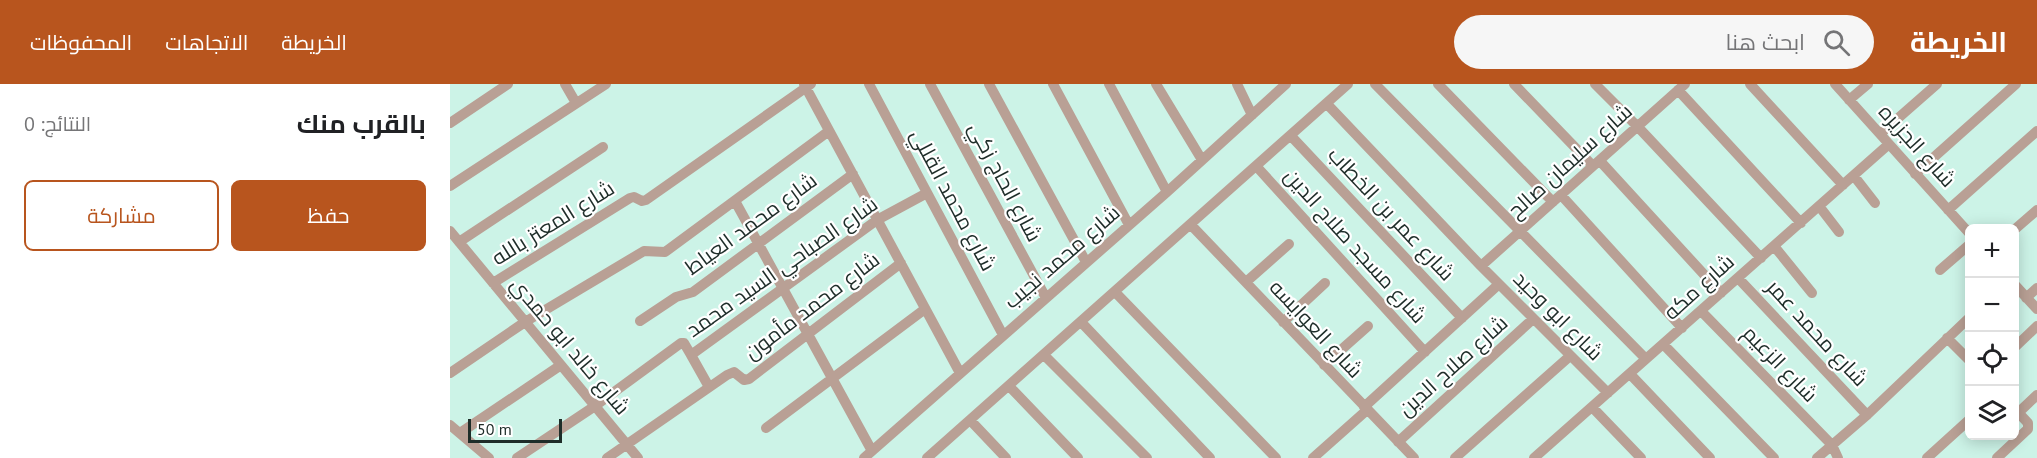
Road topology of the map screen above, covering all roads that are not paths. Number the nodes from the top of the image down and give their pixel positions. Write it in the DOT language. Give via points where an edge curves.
graph roads {
  1 [pos="508,84"];
  2 [pos="565,84"];
  3 [pos="606,84"];
  4 [pos="869,84"];
  5 [pos="930,84"];
  6 [pos="989,84"];
  7 [pos="1053,84"];
  8 [pos="1109,84"];
  9 [pos="1156,84"];
  10 [pos="1237,84"];
  11 [pos="1286,84"];
  12 [pos="1348,84"];
  13 [pos="1375,84"];
  14 [pos="1438,84"];
  15 [pos="1515,84"];
  16 [pos="1750,84"];
  17 [pos="1835,84"];
  18 [pos="1868,84"];
  19 [pos="1936,84"];
  20 [pos="2016,84"];
  21 [pos="807,85"];
  22 [pos="1599,85"];
  23 [pos="1682,87"];
  24 [pos="1850,100"];
  25 [pos="576,103"];
  26 [pos="1327,104"];
  27 [pos="1252,116"];
  28 [pos="450,123"];
  29 [pos="1638,127"];
  30 [pos="829,131"];
  31 [pos="2037,131"];
  32 [pos="1880,134"];
  33 [pos="1291,136"];
  34 [pos="1889,144"];
  35 [pos="603,147"];
  36 [pos="1202,160"];
  37 [pos="1596,164"];
  38 [pos="1257,167"];
  39 [pos="853,174"];
  40 [pos="1915,174"];
  41 [pos="1854,176"];
  42 [pos="1843,185"];
  43 [pos="450,186"];
  44 [pos="1167,192"];
  45 [pos="927,193"];
  46 [pos="1557,199"];
  47 [pos="735,201"];
  48 [pos="1875,203"];
  49 [pos="1819,206"];
  50 [pos="1948,210"];
  51 [pos="2037,210"];
  52 [pos="877,220"];
  53 [pos="1801,223"];
  54 [pos="1128,225"];
  55 [pos="1191,225"];
  56 [pos="2019,226"];
  57 [pos="1965,229"];
  58 [pos="450,231"];
  59 [pos="1519,232"];
  60 [pos="1839,232"];
  61 [pos="459,242"];
  62 [pos="758,243"];
  63 [pos="1289,244"];
  64 [pos="1774,246"];
  65 [pos="1965,248"];
  66 [pos="1761,258"];
  67 [pos="1086,262"];
  68 [pos="901,263"];
  69 [pos="1481,266"];
  70 [pos="1940,270"];
  71 [pos="1738,278"];
  72 [pos="1246,282"];
  73 [pos="493,283"];
  74 [pos="1325,283"];
  75 [pos="1499,284"];
  76 [pos="782,288"];
  77 [pos="2037,288"];
  78 [pos="2019,290"];
  79 [pos="1115,292"];
  80 [pos="1721,293"];
  81 [pos="1812,293"];
  82 [pos="1046,298"];
  83 [pos="2026,298"];
  84 [pos="925,309"];
  85 [pos="2037,309"];
  86 [pos="1701,311"];
  87 [pos="1462,318"];
  88 [pos="1533,319"];
  89 [pos="640,321"];
  90 [pos="525,322"];
  91 [pos="1081,322"];
  92 [pos="1283,322"];
  93 [pos="1965,322"];
  94 [pos="1368,326"];
  95 [pos="2037,326"];
  96 [pos="1682,328"];
  97 [pos="808,334"];
  98 [pos="1003,335"];
  99 [pos="1947,338"];
  100 [pos="2019,343"];
  101 [pos="1663,344"];
  102 [pos="1425,352"];
  103 [pos="691,355"];
  104 [pos="1044,355"];
  105 [pos="1570,356"];
  106 [pos="1965,356"];
  107 [pos="1646,359"];
  108 [pos="561,365"];
  109 [pos="1324,365"];
  110 [pos="450,373"];
  111 [pos="960,373"];
  112 [pos="1630,374"];
  113 [pos="832,378"];
  114 [pos="1009,386"];
  115 [pos="709,387"];
  116 [pos="1608,393"];
  117 [pos="2037,395"];
  118 [pos="595,406"];
  119 [pos="1592,407"];
  120 [pos="1366,408"];
  121 [pos="2019,409"];
  122 [pos="2019,414"];
  123 [pos="1867,415"];
  124 [pos="970,420"];
  125 [pos="1965,424"];
  126 [pos="450,425"];
  127 [pos="765,428"];
  128 [pos="460,433"];
  129 [pos="2019,437"];
  130 [pos="2016,440"];
  131 [pos="1398,442"];
  132 [pos="627,444"];
  133 [pos="1832,445"];
  134 [pos="868,454"];
  135 [pos="489,458"];
  136 [pos="518,458"];
  137 [pos="607,458"];
  138 [pos="638,458"];
  139 [pos="927,458"];
  140 [pos="1006,458"];
  141 [pos="1078,458"];
  142 [pos="1147,458"];
  143 [pos="1210,458"];
  144 [pos="1276,458"];
  145 [pos="1313,458"];
  146 [pos="1414,458"];
  147 [pos="1455,458"];
  148 [pos="1534,458"];
  149 [pos="1641,458"];
  150 [pos="1710,458"];
  151 [pos="1774,458"];
  152 [pos="1817,458"];
  153 [pos="1838,458"];
  154 [pos="1927,458"];
  155 [pos="1997,458"];
  1 -- 28 [label="street"];
  2 -- 25 [label="street"];
  3 -- 25 [label="street"];
  4 -- 45 [label="street, شارع محمد القللي"];
  5 -- 82 [label="street, شارع الحاج زكي"];
  6 -- 67 [label="street"];
  7 -- 54 [label="street"];
  8 -- 44 [label="street"];
  9 -- 36 [label="street"];
  10 -- 27 [label="street"];
  11 -- 27 [label="street, شارع محمد نجيب"];
  12 -- 26 [label="street"];
  13 -- 59 [label="street"];
  14 -- 46 [label="street"];
  15 -- 37 [label="street"];
  16 -- 42 [label="street"];
  17 -- 24 [label="street, شارع الجزيره"];
  18 -- 24 [label="street"];
  19 -- 32 [label="street"];
  20 -- 40 [label="street"];
  21 -- 30 [label="street"];
  21 -- 73 [label="street, شارع المعتز بالله" via="646,200 630,198"];
  22 -- 29 [label="street"];
  23 -- 29 [label="street, شارع سليمان صالح"];
  23 -- 53 [label="street"];
  24 -- 32 [label="street, شارع الجزيره"];
  25 -- 43 [label="street"];
  26 -- 33 [label="street"];
  26 -- 69 [label="street, شارع ابو وحيد"];
  27 -- 36 [label="street, شارع محمد نجيب"];
  29 -- 37 [label="street, شارع سليمان صالح"];
  29 -- 66 [label="street"];
  30 -- 39 [label="street"];
  30 -- 47 [label="street"];
  31 -- 50 [label="street"];
  32 -- 34 [label="street, شارع الجزيره"];
  33 -- 38 [label="street"];
  33 -- 87 [label="street, شارع عمر بن الخطاب"];
  34 -- 40 [label="street, شارع الجزيره"];
  34 -- 41 [label="street, شارع مكه"];
  35 -- 61 [label="street"];
  36 -- 44 [label="street, شارع محمد نجيب"];
  37 -- 46 [label="street, شارع سليمان صالح"];
  37 -- 80 [label="street"];
  38 -- 55 [label="street"];
  38 -- 102 [label="street, شارع مسجد صلاح الدين"];
  39 -- 52 [label="street"];
  39 -- 62 [label="street, شارع محمد العياط"];
  40 -- 50 [label="street, شارع الجزيره"];
  41 -- 42 [label="street, شارع مكه"];
  41 -- 48 [label="street"];
  42 -- 49 [label="street, شارع مكه"];
  44 -- 54 [label="street, شارع محمد نجيب"];
  45 -- 52 [label="street, شارع الصباحي السيد محمد"];
  45 -- 98 [label="street, شارع محمد القللي"];
  46 -- 59 [label="street, شارع سليمان صالح"];
  46 -- 96 [label="street"];
  47 -- 62 [label="street"];
  47 -- 90 [label="street" via="665,252 644,251"];
  49 -- 53 [label="street, شارع مكه"];
  49 -- 60 [label="street"];
  50 -- 57 [label="street, شارع الجزيره"];
  51 -- 56 [label="street"];
  52 -- 68 [label="street"];
  52 -- 76 [label="street, شارع الصباحي السيد محمد"];
  53 -- 64 [label="street, شارع مكه"];
  54 -- 67 [label="street, شارع محمد نجيب"];
  55 -- 72 [label="street, شارع العوايسه"];
  55 -- 79 [label="street"];
  58 -- 61 [label="street, شارع خالد ابو حمدي"];
  59 -- 69 [label="street, شارع سليمان صالح"];
  59 -- 107 [label="street"];
  61 -- 73 [label="street, شارع خالد ابو حمدي"];
  62 -- 76 [label="street"];
  62 -- 89 [label="street, شارع محمد العياط" via="693,292 676,297"];
  63 -- 72 [label="street"];
  64 -- 66 [label="street, شارع مكه"];
  64 -- 81 [label="street"];
  65 -- 70 [label="street"];
  66 -- 71 [label="street, شارع مكه"];
  67 -- 82 [label="street, شارع محمد نجيب"];
  68 -- 84 [label="street"];
  68 -- 97 [label="street, شارع محمد مأمون"];
  69 -- 75 [label="street, شارع ابو وحيد"];
  71 -- 80 [label="street, شارع مكه"];
  71 -- 123 [label="street, شارع محمد عمر"];
  72 -- 92 [label="street, شارع العوايسه"];
  73 -- 90 [label="street, شارع خالد ابو حمدي"];
  74 -- 92 [label="street"];
  75 -- 87 [label="street"];
  75 -- 88 [label="street, شارع ابو وحيد"];
  76 -- 97 [label="street"];
  76 -- 103 [label="street, شارع الصباحي السيد محمد"];
  77 -- 83 [label="street"];
  78 -- 83 [label="street"];
  79 -- 91 [label="street"];
  79 -- 144 [label="street"];
  80 -- 86 [label="street, شارع مكه"];
  82 -- 98 [label="street, شارع محمد نجيب"];
  83 -- 85 [label="street"];
  84 -- 111 [label="street"];
  84 -- 113 [label="street"];
  86 -- 96 [label="street, شارع مكه"];
  86 -- 133 [label="street, شارع الزعيم"];
  87 -- 102 [label="street"];
  88 -- 105 [label="street, شارع ابو وحيد"];
  88 -- 131 [label="street, شارع صلاح الدين"];
  90 -- 108 [label="street, شارع خالد ابو حمدي"];
  90 -- 110 [label="street"];
  91 -- 104 [label="street"];
  91 -- 143 [label="street"];
  92 -- 109 [label="street, شارع العوايسه"];
  93 -- 99 [label="street"];
  94 -- 109 [label="street"];
  95 -- 100 [label="street"];
  96 -- 101 [label="street, شارع مكه"];
  97 -- 113 [label="street"];
  97 -- 115 [label="street, شارع محمد مأمون" via="747,380 733,372"];
  98 -- 111 [label="street, شارع محمد نجيب"];
  99 -- 106 [label="street"];
  99 -- 123 [label="street"];
  101 -- 107 [label="street, شارع مكه"];
  101 -- 151 [label="street"];
  102 -- 120 [label="street"];
  103 -- 115 [label="street"];
  103 -- 118 [label="street, شارع الصباحي السيد محمد" via="681,343"];
  104 -- 114 [label="street"];
  104 -- 142 [label="street"];
  105 -- 116 [label="street, شارع ابو وحيد"];
  105 -- 147 [label="street"];
  107 -- 112 [label="street, شارع مكه"];
  108 -- 118 [label="street, شارع خالد ابو حمدي"];
  108 -- 128 [label="street"];
  109 -- 120 [label="street, شارع العوايسه"];
  111 -- 134 [label="street, شارع محمد نجيب"];
  112 -- 116 [label="street, شارع مكه"];
  112 -- 150 [label="street"];
  113 -- 127 [label="street"];
  113 -- 134 [label="street"];
  114 -- 124 [label="street"];
  114 -- 141 [label="street"];
  115 -- 132 [label="street, شارع محمد مأمون"];
  116 -- 119 [label="street, شارع مكه"];
  117 -- 121 [label="street"];
  118 -- 132 [label="street, شارع خالد ابو حمدي"];
  118 -- 136 [label="street, شارع الصباحي السيد محمد"];
  119 -- 148 [label="street, شارع مكه"];
  119 -- 149 [label="street"];
  120 -- 131 [label="street, شارع العوايسه"];
  120 -- 145 [label="street"];
  122 -- 129 [label="street" via="2028,423 2028,429"];
  123 -- 133 [label="street"];
  124 -- 139 [label="street"];
  124 -- 140 [label="street"];
  125 -- 154 [label="street"];
  126 -- 128 [label="street"];
  128 -- 135 [label="street"];
  130 -- 155 [label="street"];
  131 -- 146 [label="street, شارع العوايسه"];
  132 -- 137 [label="street, شارع محمد مأمون"];
  132 -- 138 [label="street, شارع خالد ابو حمدي"];
  133 -- 152 [label="street"];
  133 -- 153 [label="street, شارع الزعيم"];
}
